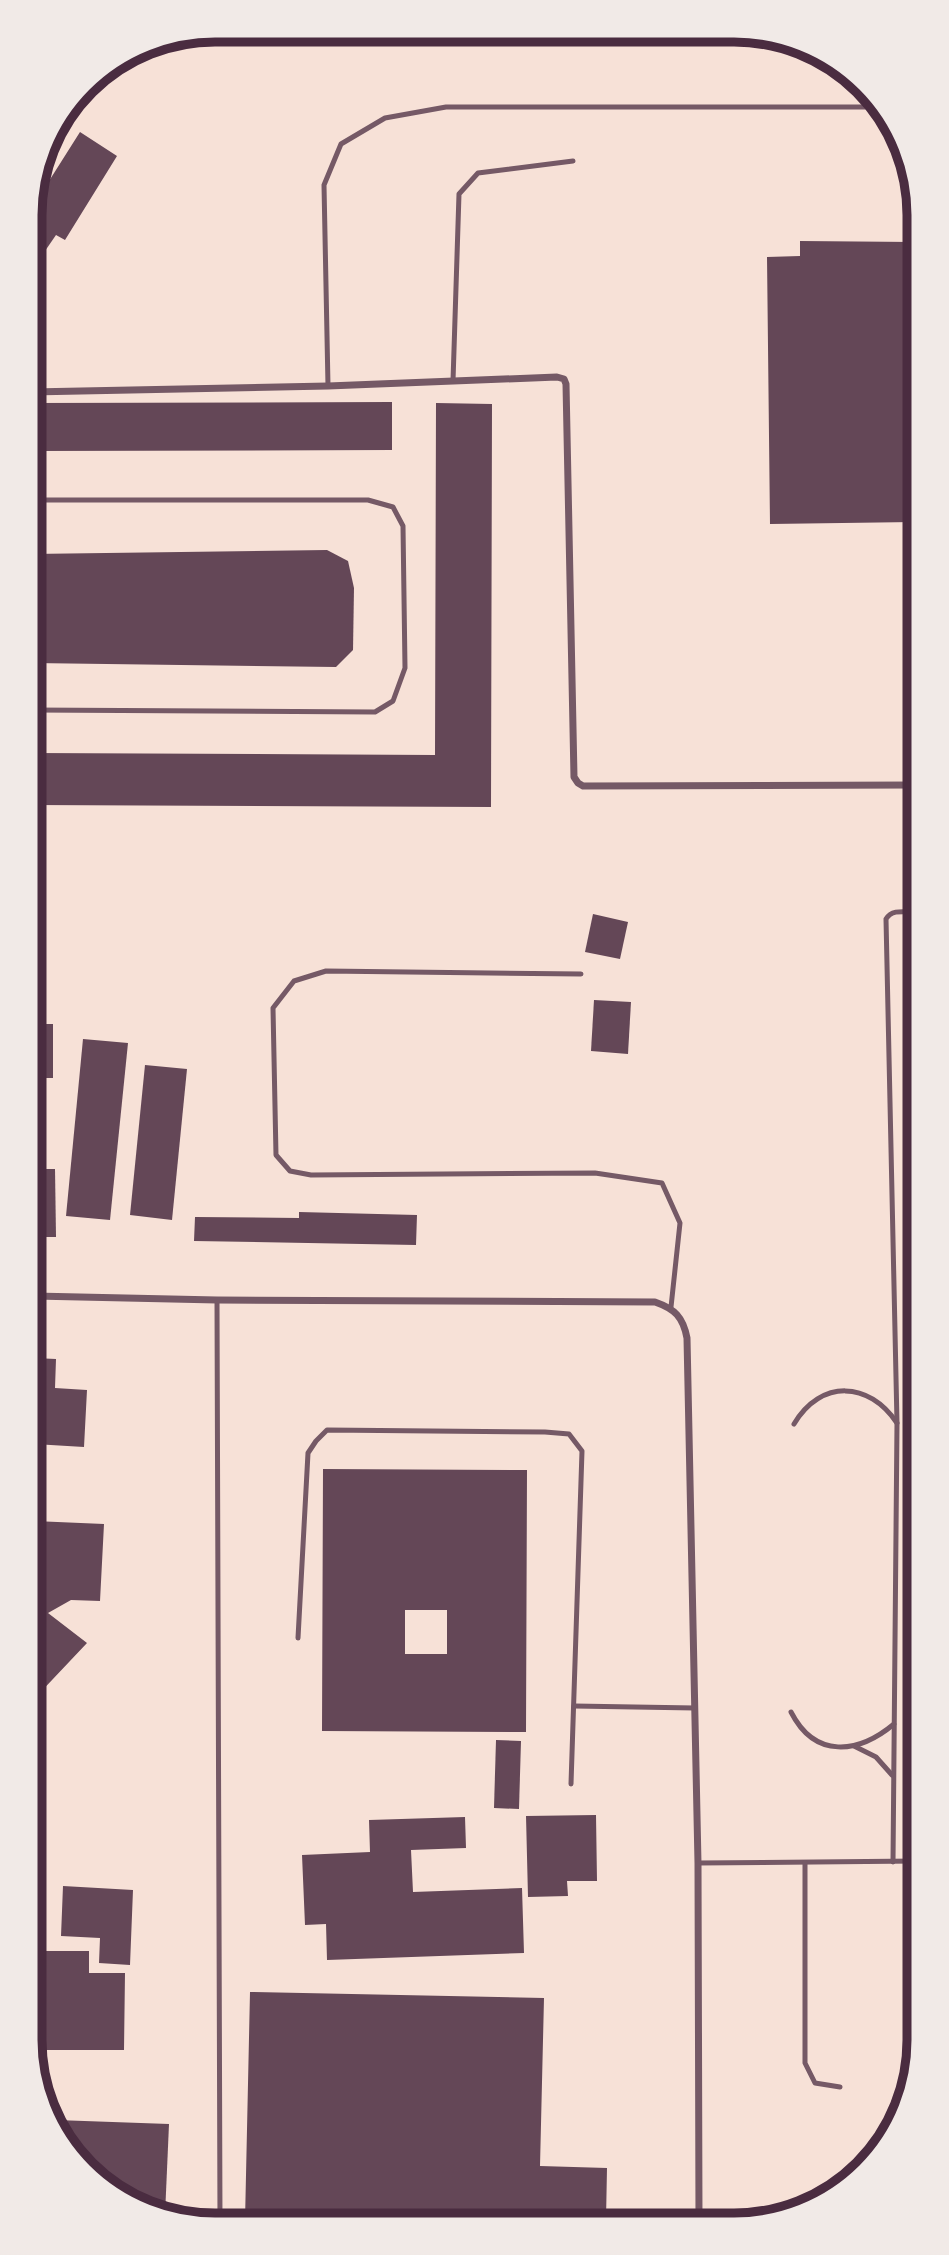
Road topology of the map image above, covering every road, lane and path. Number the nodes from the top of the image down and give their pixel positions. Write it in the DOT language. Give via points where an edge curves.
graph roads {
  1 [pos="868,107"];
  2 [pos="573,161"];
  3 [pos="453,381"];
  4 [pos="328,386"];
  5 [pos="42,391"];
  6 [pos="42,500"];
  7 [pos="42,710"];
  8 [pos="907,785"];
  9 [pos="907,912"];
  10 [pos="581,974"];
  11 [pos="42,1296"];
  12 [pos="217,1300"];
  13 [pos="671,1307"];
  14 [pos="897,1423"];
  15 [pos="794,1424"];
  16 [pos="298,1638"];
  17 [pos="574,1706"];
  18 [pos="695,1708"];
  19 [pos="791,1712"];
  20 [pos="894,1724"];
  21 [pos="854,1746"];
  22 [pos="894,1777"];
  23 [pos="571,1784"];
  24 [pos="907,1861"];
  25 [pos="893,1862"];
  26 [pos="698,1863"];
  27 [pos="805,1863"];
  28 [pos="840,2087"];
  29 [pos="220,2213"];
  30 [pos="699,2213"];
  1 -- 4 [label="lane" via="446,107 385,118 341,144 324,185"];
  2 -- 3 [label="lane" via="478,173 459,194"];
  3 -- 4 [label="street"];
  3 -- 8 [label="street" via="557,377 566,384 574,777 578,783"];
  4 -- 5 [label="street"];
  6 -- 7 [label="lane" via="368,500 393,507 403,526 404,668 393,701 375,712"];
  9 -- 14 [label="lane" via="896,911 886,919"];
  10 -- 13 [label="lane" via="326,971 294,981 273,1008 276,1155 290,1171 311,1175 595,1173 662,1183 680,1223"];
  11 -- 12 [label="street"];
  12 -- 13 [label="street" via="655,1302"];
  12 -- 29 [label="lane"];
  13 -- 18 [label="street" via="684,1324 687,1338"];
  14 -- 15 [label="lane" via="877,1400 836,1391 811,1402"];
  14 -- 20 [label="lane"];
  16 -- 17 [label="lane" via="308,1453 327,1430 569,1434 582,1451"];
  17 -- 18 [label="lane"];
  17 -- 23 [label="lane"];
  18 -- 26 [label="street"];
  19 -- 21 [label="lane" via="808,1736 824,1744"];
  20 -- 21 [label="lane"];
  20 -- 22 [label="lane"];
  21 -- 22 [label="lane" via="876,1757"];
  22 -- 25 [label="lane"];
  24 -- 25 [label="lane"];
  25 -- 27 [label="lane"];
  26 -- 27 [label="lane"];
  26 -- 30 [label="street"];
  27 -- 28 [label="lane" via="805,2063 815,2083"];
}
